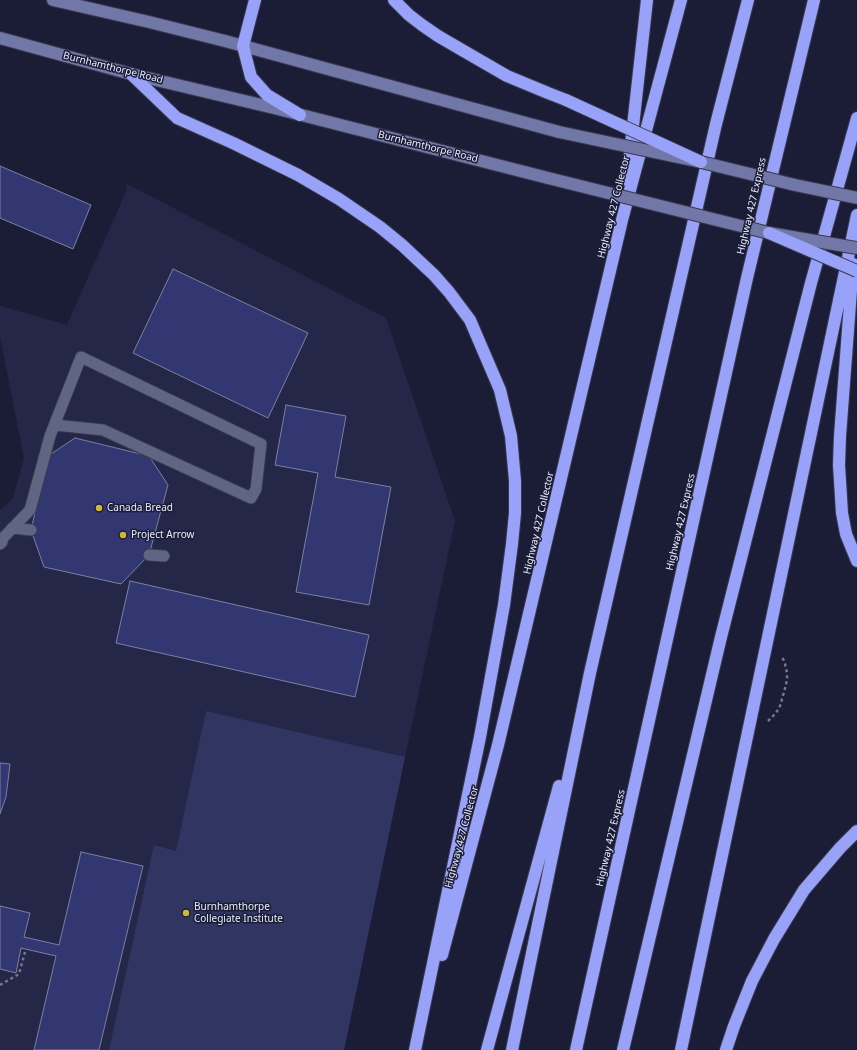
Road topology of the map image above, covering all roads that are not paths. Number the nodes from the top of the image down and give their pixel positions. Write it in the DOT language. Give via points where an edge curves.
graph roads {
  1 [pos="53,0"];
  2 [pos="255,0"];
  3 [pos="394,0"];
  4 [pos="647,0"];
  5 [pos="681,0"];
  6 [pos="748,0"];
  7 [pos="814,0"];
  8 [pos="0,38"];
  9 [pos="243,46"];
  10 [pos="132,74"];
  11 [pos="300,115"];
  12 [pos="857,118"];
  13 [pos="701,162"];
  14 [pos="857,198"];
  15 [pos="857,216"];
  16 [pos="622,220"];
  17 [pos="769,234"];
  18 [pos="857,248"];
  19 [pos="857,271"];
  20 [pos="55,425"];
  21 [pos="12,528"];
  22 [pos="31,530"];
  23 [pos="1,540"];
  24 [pos="149,555"];
  25 [pos="164,556"];
  26 [pos="857,561"];
  27 [pos="590,673"];
  28 [pos="857,831"];
  29 [pos="416,1050"];
  30 [pos="486,1050"];
  31 [pos="512,1050"];
  32 [pos="576,1050"];
  33 [pos="623,1050"];
  34 [pos="681,1050"];
  35 [pos="726,1050"];
  1 -- 9 [label="main road"];
  2 -- 9 [label="highway"];
  3 -- 13 [label="highway, bridge" via="409,15 438,36 507,76"];
  4 -- 16 [label="highway"];
  5 -- 16 [label="highway, Highway 427 Collector"];
  6 -- 27 [label="highway" via="716,124"];
  7 -- 32 [label="highway, Highway 427 Express" via="747,278"];
  8 -- 10 [label="main road, Burnhamthorpe Road"];
  9 -- 11 [label="highway" via="251,77 267,95"];
  9 -- 13 [label="main road, bridge" via="559,132"];
  10 -- 11 [label="main road, Burnhamthorpe Road"];
  10 -- 29 [label="highway" via="177,118 298,175 339,199 402,245 434,275 470,320 500,390 511,436 516,481 512,544 504,605 480,737"];
  11 -- 17 [label="main road, Burnhamthorpe Road, bridge"];
  12 -- 33 [label="highway" via="811,282 723,629"];
  13 -- 14 [label="main road, bridge"];
  15 -- 26 [label="highway" via="839,465 842,513 846,534"];
  15 -- 34 [label="highway"];
  16 -- 29 [label="highway, Highway 427 Collector" via="498,745"];
  17 -- 18 [label="main road, Burnhamthorpe Road, bridge"];
  17 -- 19 [label="highway, bridge"];
  20 -- 20 [label="lane" via="81,357 261,444 256,489 251,498 103,430"];
  20 -- 21 [label="lane" via="30,510"];
  21 -- 22 [label="lane"];
  21 -- 23 [label="lane"];
  24 -- 25 [label="lane"];
  27 -- 30 [label="highway"];
  27 -- 31 [label="highway"];
  28 -- 35 [label="highway" via="804,890 774,939 752,981"];
}
